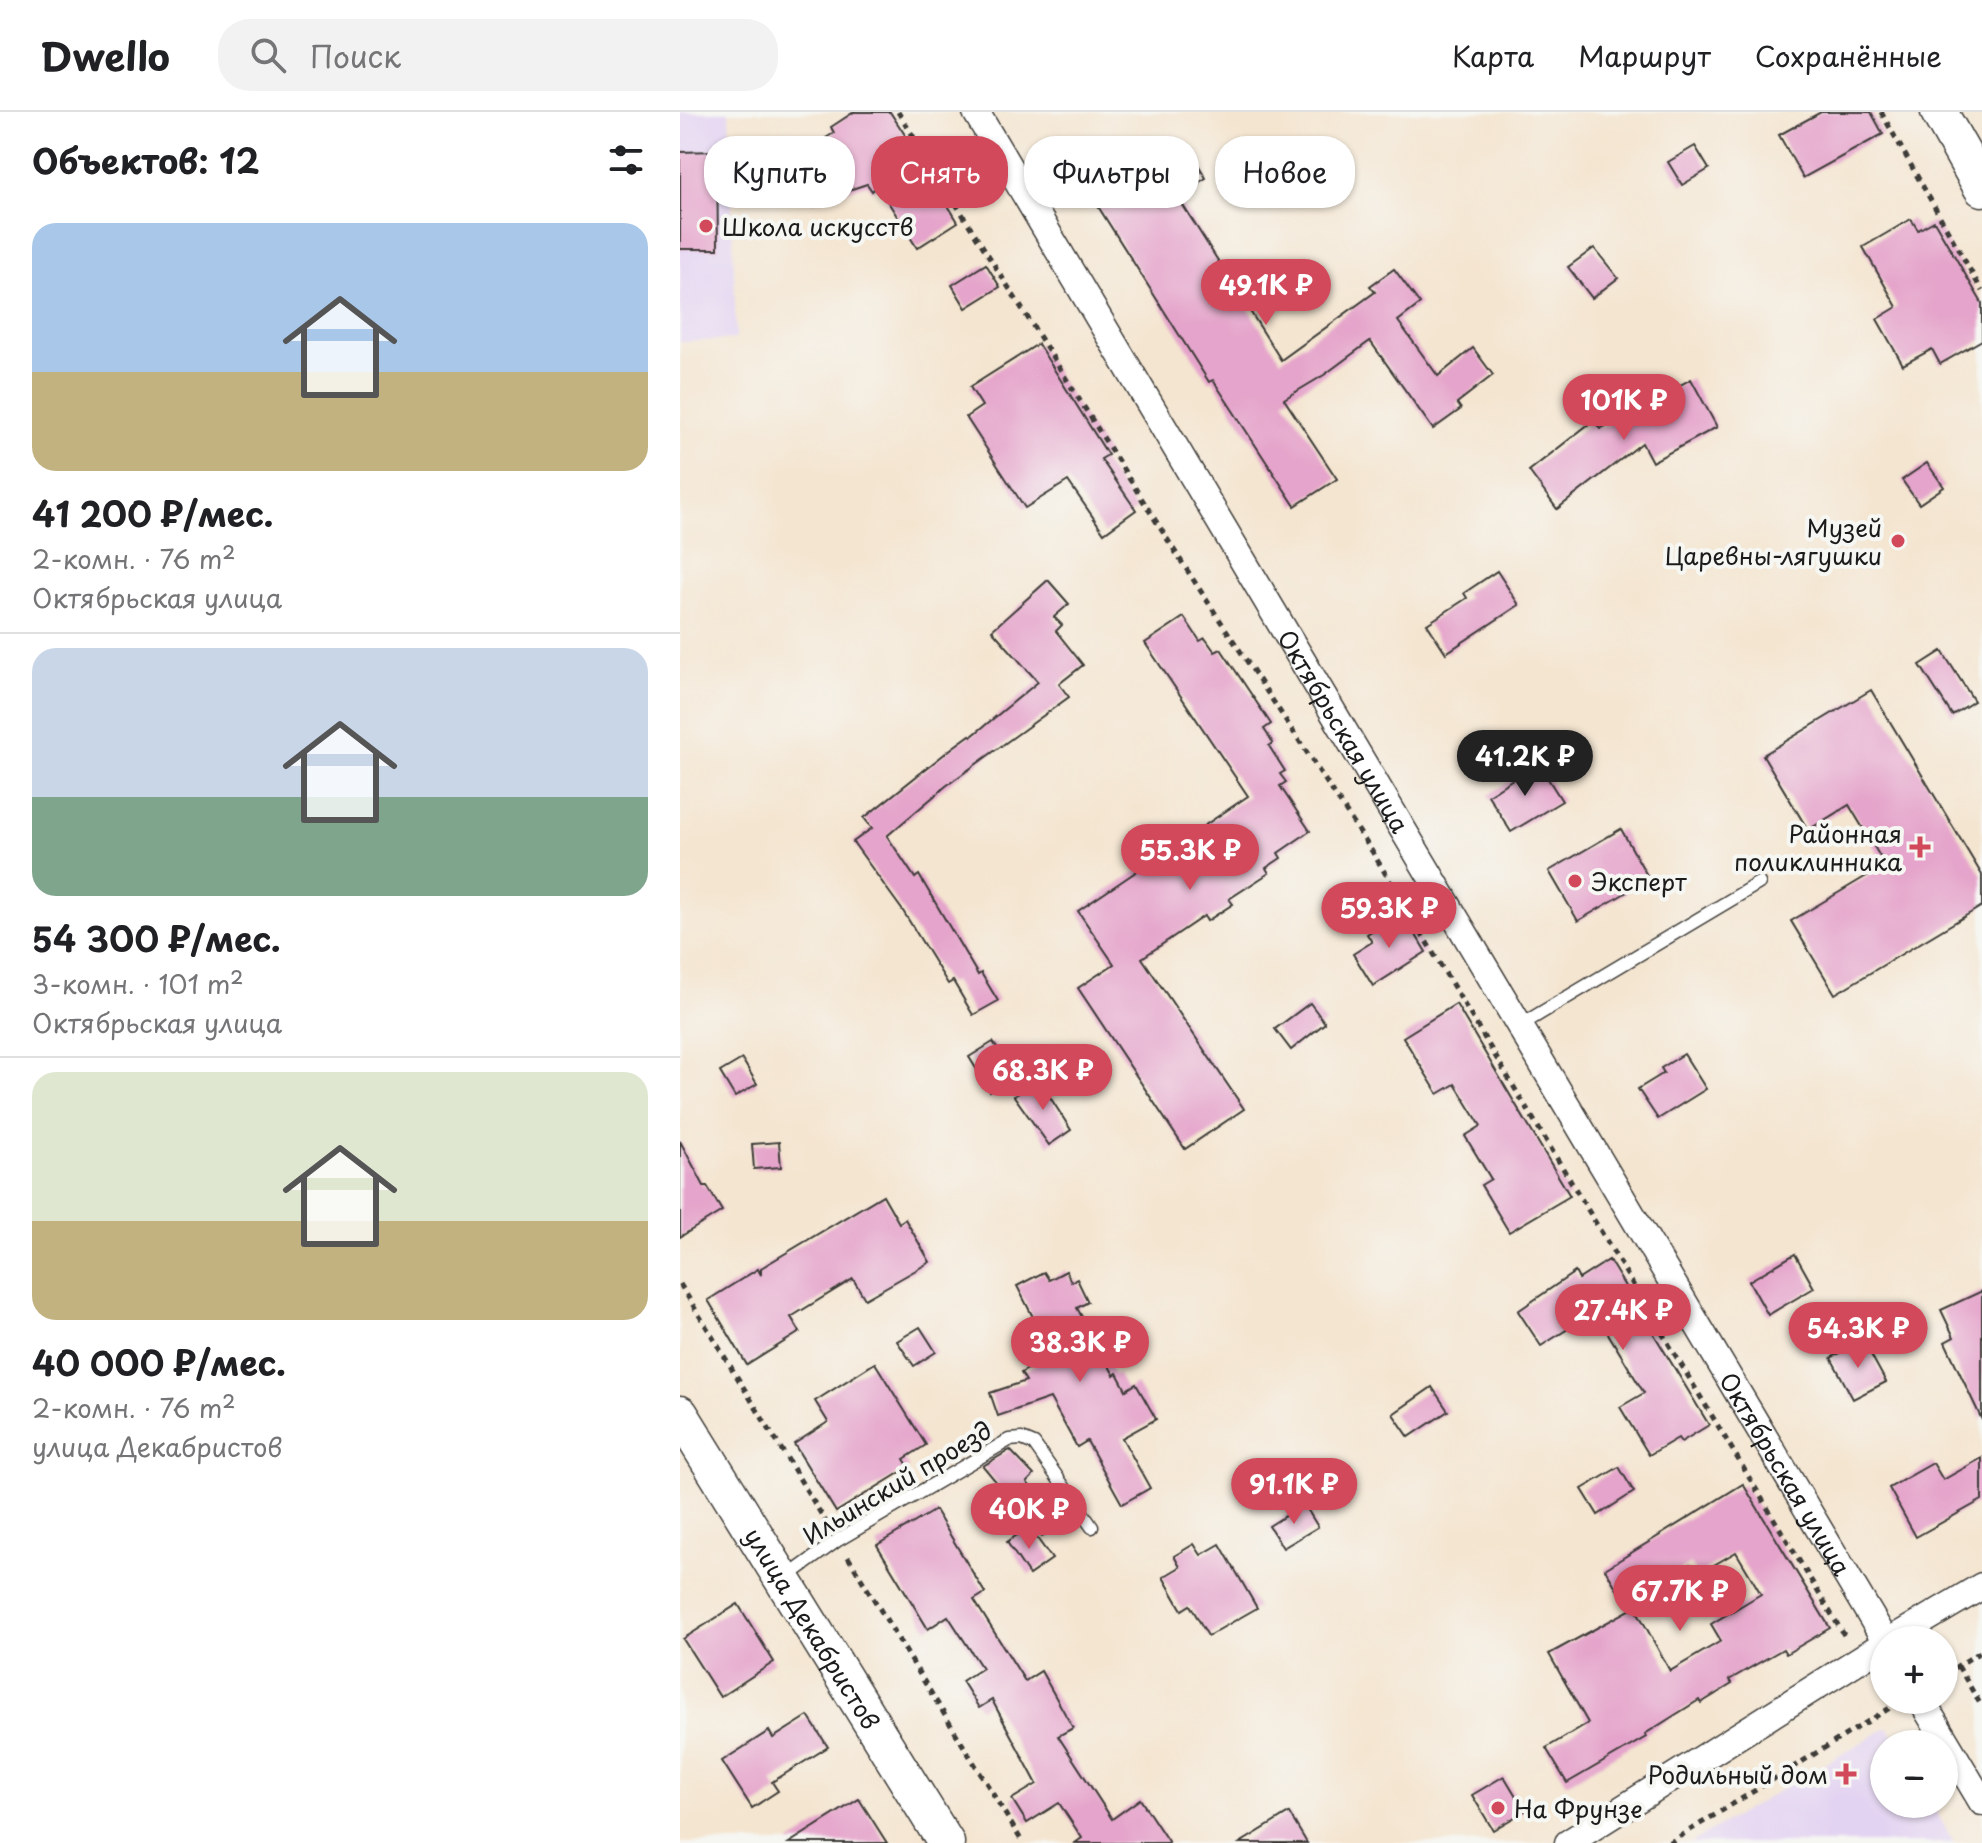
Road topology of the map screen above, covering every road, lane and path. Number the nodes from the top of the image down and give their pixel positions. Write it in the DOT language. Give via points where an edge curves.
graph roads {
  1 [pos="898,112"];
  2 [pos="976,112"];
  3 [pos="1881,112"];
  4 [pos="1939,112"];
  5 [pos="1982,188"];
  6 [pos="1982,291"];
  7 [pos="1759,883"];
  8 [pos="1519,1026"];
  9 [pos="680,1284"];
  10 [pos="680,1414"];
  11 [pos="1092,1527"];
  12 [pos="838,1540"];
  13 [pos="783,1580"];
  14 [pos="1982,1586"];
  15 [pos="1878,1626"];
  16 [pos="1913,1626"];
  17 [pos="1982,1651"];
  18 [pos="1870,1653"];
  19 [pos="1859,1660"];
  20 [pos="1958,1666"];
  21 [pos="1982,1707"];
  22 [pos="1880,1714"];
  23 [pos="1929,1714"];
  24 [pos="1982,1802"];
  25 [pos="946,1843"];
  26 [pos="1023,1843"];
  27 [pos="1568,1843"];
  28 [pos="1669,1843"];
  1 -- 19 [label="path" via="1373,853"];
  2 -- 8 [label="street, Октябрьская улица"];
  3 -- 6 [label="path"];
  4 -- 5 [label="street"];
  7 -- 8 [label="lane"];
  8 -- 15 [label="street, Октябрьская улица"];
  9 -- 12 [label="path"];
  10 -- 13 [label="street, улица Декабристов"];
  11 -- 12 [label="lane, Ильинский проезд" via="1045,1456 1022,1439 993,1447"];
  12 -- 13 [label="lane, Ильинский проезд"];
  12 -- 26 [label="path"];
  13 -- 25 [label="street, улица Декабристов"];
  14 -- 16 [label="street"];
  17 -- 20 [label="path"];
  18 -- 19 [label="street"];
  19 -- 27 [label="street"];
  20 -- 21 [label="path"];
  22 -- 28 [label="path"];
  23 -- 24 [label="street"];
}
